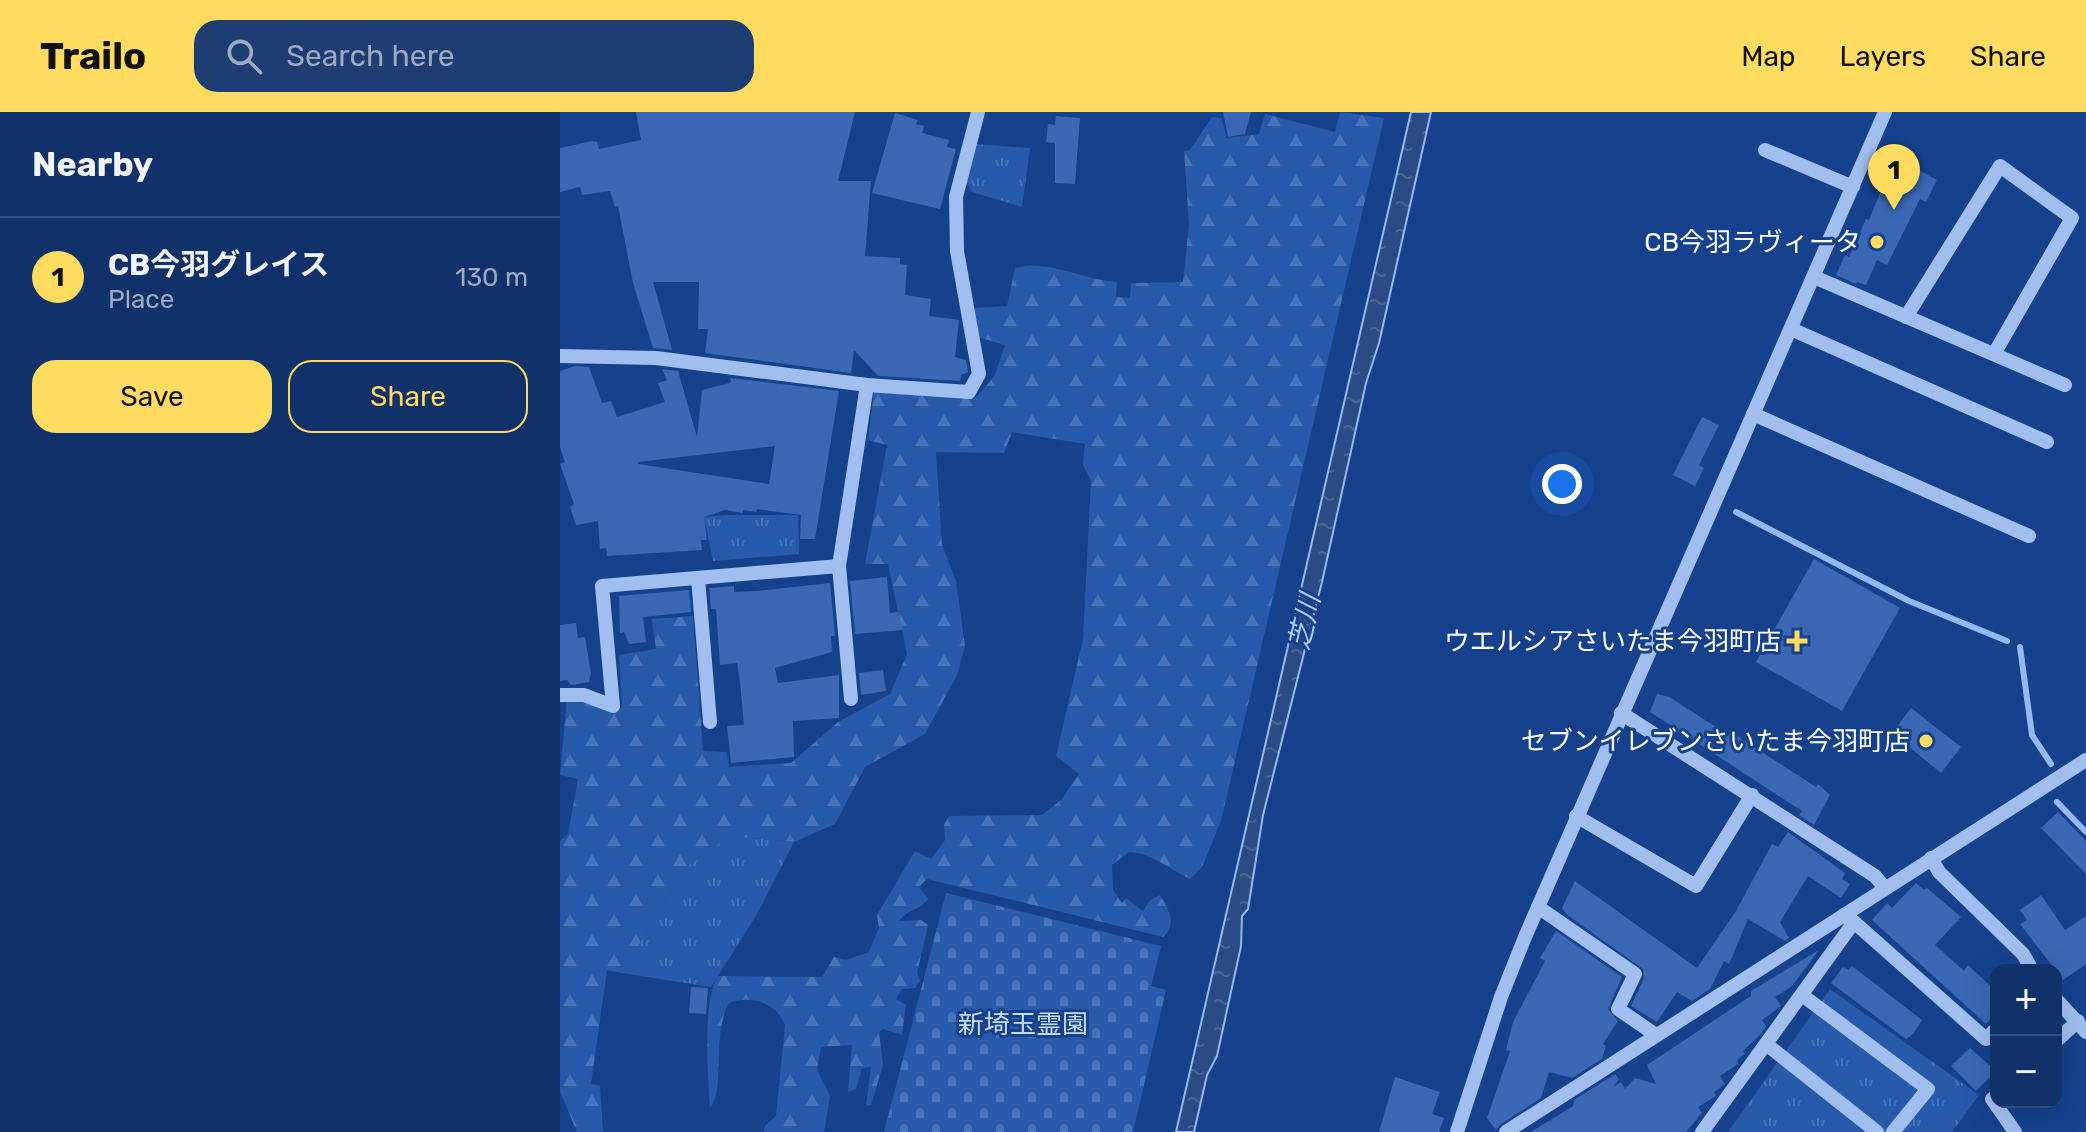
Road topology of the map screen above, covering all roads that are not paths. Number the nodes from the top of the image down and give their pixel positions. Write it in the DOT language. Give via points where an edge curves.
graph roads {
  1 [pos="978,112"];
  2 [pos="1885,112"];
  3 [pos="1765,150"];
  4 [pos="1853,187"];
  5 [pos="1814,277"];
  6 [pos="1906,317"];
  7 [pos="1791,329"];
  8 [pos="1994,354"];
  9 [pos="560,356"];
  10 [pos="867,385"];
  11 [pos="2065,385"];
  12 [pos="1753,414"];
  13 [pos="2047,442"];
  14 [pos="2029,536"];
  15 [pos="839,566"];
  16 [pos="698,578"];
  17 [pos="560,695"];
  18 [pos="851,699"];
  19 [pos="1621,713"];
  20 [pos="710,722"];
  21 [pos="2086,760"];
  22 [pos="1752,795"];
  23 [pos="1576,816"];
  24 [pos="1931,858"];
  25 [pos="1885,888"];
  26 [pos="1538,907"];
  27 [pos="1849,919"];
  28 [pos="2029,964"];
  29 [pos="1802,995"];
  30 [pos="2062,1005"];
  31 [pos="2082,1026"];
  32 [pos="1656,1035"];
  33 [pos="1990,1035"];
  34 [pos="2062,1038"];
  35 [pos="1766,1044"];
  36 [pos="1998,1108"];
  37 [pos="1457,1132"];
  38 [pos="1506,1132"];
  39 [pos="1702,1132"];
  40 [pos="1877,1132"];
  41 [pos="1893,1132"];
  42 [pos="2015,1132"];
  1 -- 10 [label="street" via="956,197 957,251 979,374 969,392"];
  2 -- 4 [label="street"];
  3 -- 4 [label="street"];
  4 -- 5 [label="street"];
  5 -- 6 [label="street"];
  5 -- 7 [label="street"];
  6 -- 8 [label="street"];
  6 -- 8 [label="street" via="2000,166 2072,218"];
  7 -- 12 [label="street"];
  7 -- 13 [label="street"];
  8 -- 11 [label="street"];
  9 -- 10 [label="street" via="656,358"];
  10 -- 15 [label="street"];
  12 -- 14 [label="street"];
  12 -- 19 [label="street"];
  15 -- 16 [label="street"];
  15 -- 18 [label="street"];
  16 -- 17 [label="street" via="602,586 613,706 584,695"];
  16 -- 20 [label="street"];
  19 -- 22 [label="street"];
  19 -- 23 [label="street"];
  21 -- 24 [label="street"];
  22 -- 23 [label="street" via="1696,886"];
  22 -- 25 [label="street" via="1875,876"];
  23 -- 26 [label="street"];
  24 -- 25 [label="street"];
  24 -- 28 [label="street"];
  25 -- 27 [label="street"];
  26 -- 32 [label="street" via="1635,974 1618,1009"];
  26 -- 37 [label="street" via="1501,997"];
  27 -- 29 [label="street"];
  27 -- 32 [label="street"];
  27 -- 33 [label="street" via="1986,1039"];
  29 -- 35 [label="street"];
  29 -- 41 [label="street" via="1928,1089"];
  30 -- 31 [label="street"];
  31 -- 34 [label="street"];
  32 -- 38 [label="street"];
  35 -- 39 [label="street"];
  35 -- 40 [label="street"];
  36 -- 42 [label="street"];
}
